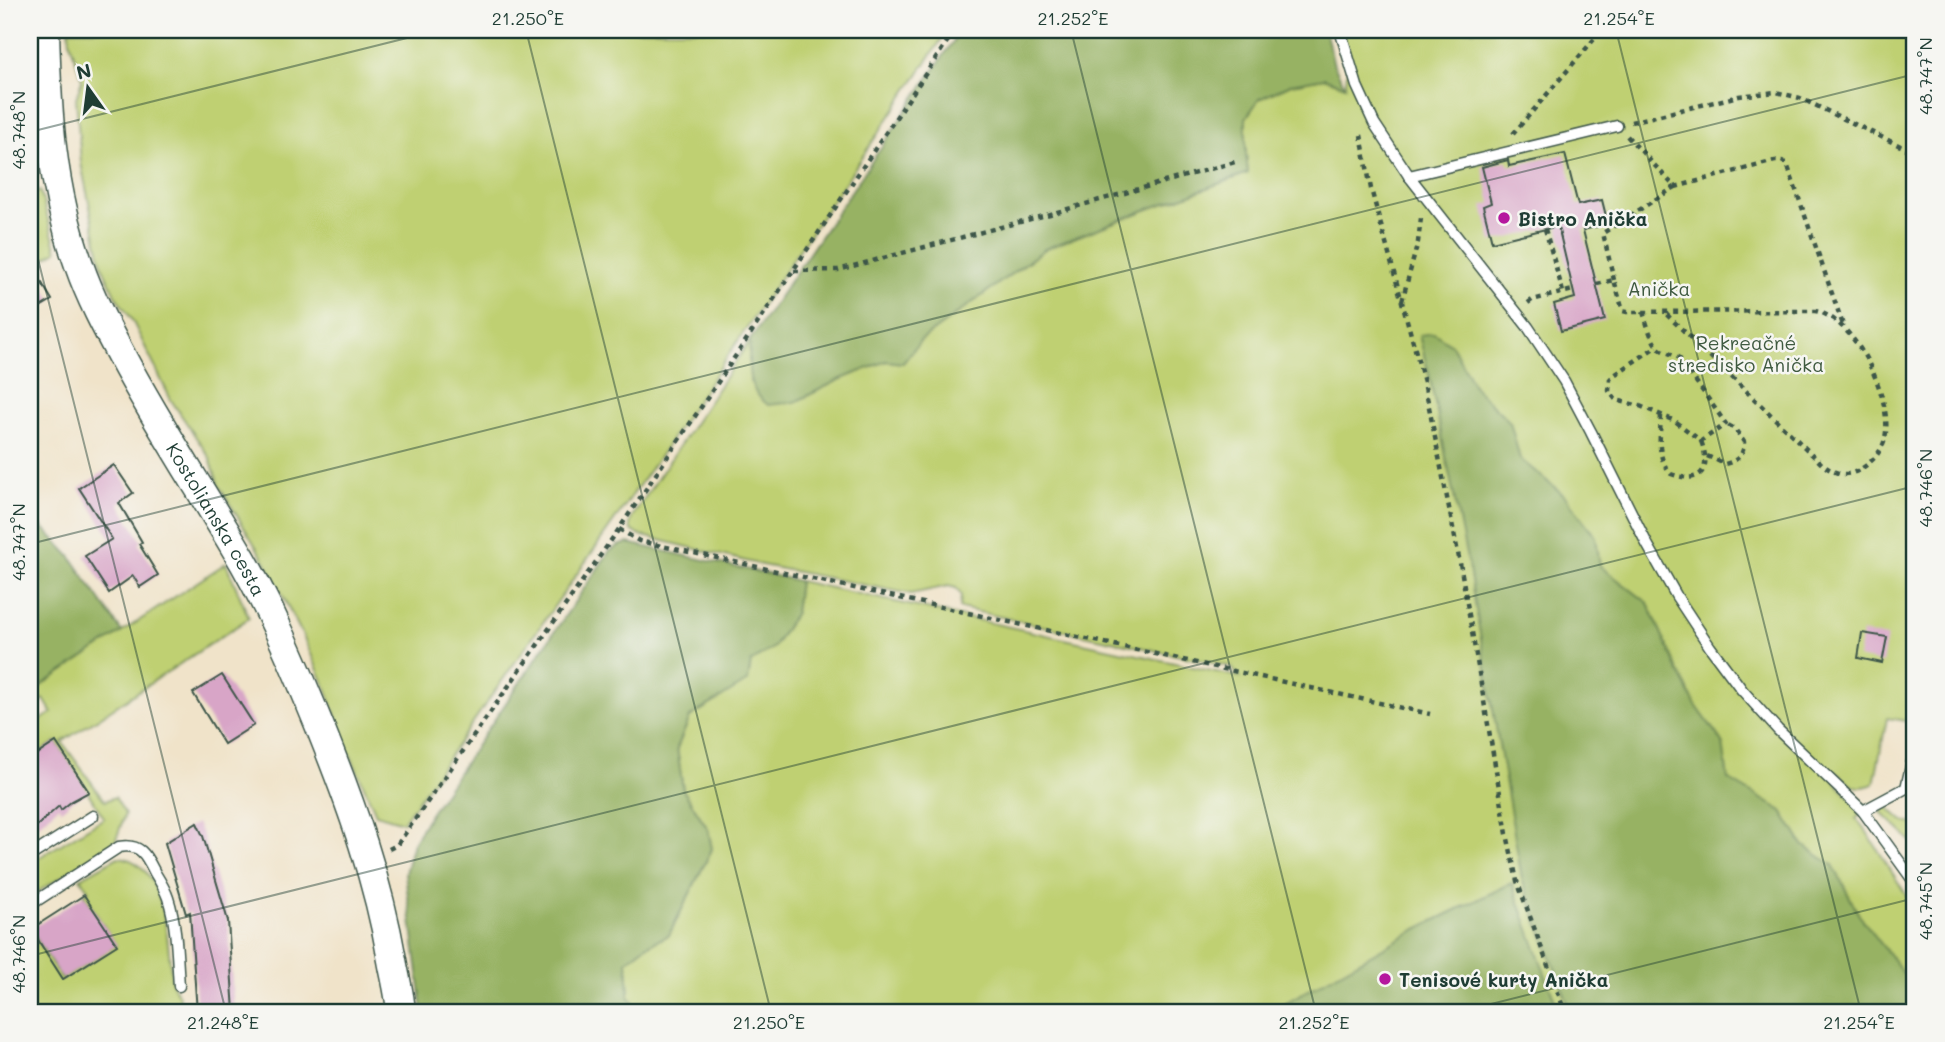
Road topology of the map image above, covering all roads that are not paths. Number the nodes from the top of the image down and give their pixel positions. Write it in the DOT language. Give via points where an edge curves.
graph roads {
  1 [pos="45,30"];
  2 [pos="1340,30"];
  3 [pos="1617,126"];
  4 [pos="1409,176"];
  5 [pos="1915,749"];
  6 [pos="1863,811"];
  7 [pos="93,816"];
  8 [pos="30,856"];
  9 [pos="1915,883"];
  10 [pos="30,905"];
  11 [pos="179,986"];
  12 [pos="401,1012"];
  1 -- 12 [label="street, Kostolianska cesta" via="55,180 79,267 127,367 236,548 310,702 369,857"];
  2 -- 4 [label="lane" via="1369,114"];
  3 -- 4 [label="lane"];
  4 -- 6 [label="lane" via="1516,312 1563,381 1647,544 1710,647 1778,730"];
  5 -- 6 [label="lane" via="1906,788"];
  6 -- 9 [label="lane"];
  7 -- 8 [label="lane"];
  10 -- 11 [label="lane" via="119,847 138,848 167,895"];
}
